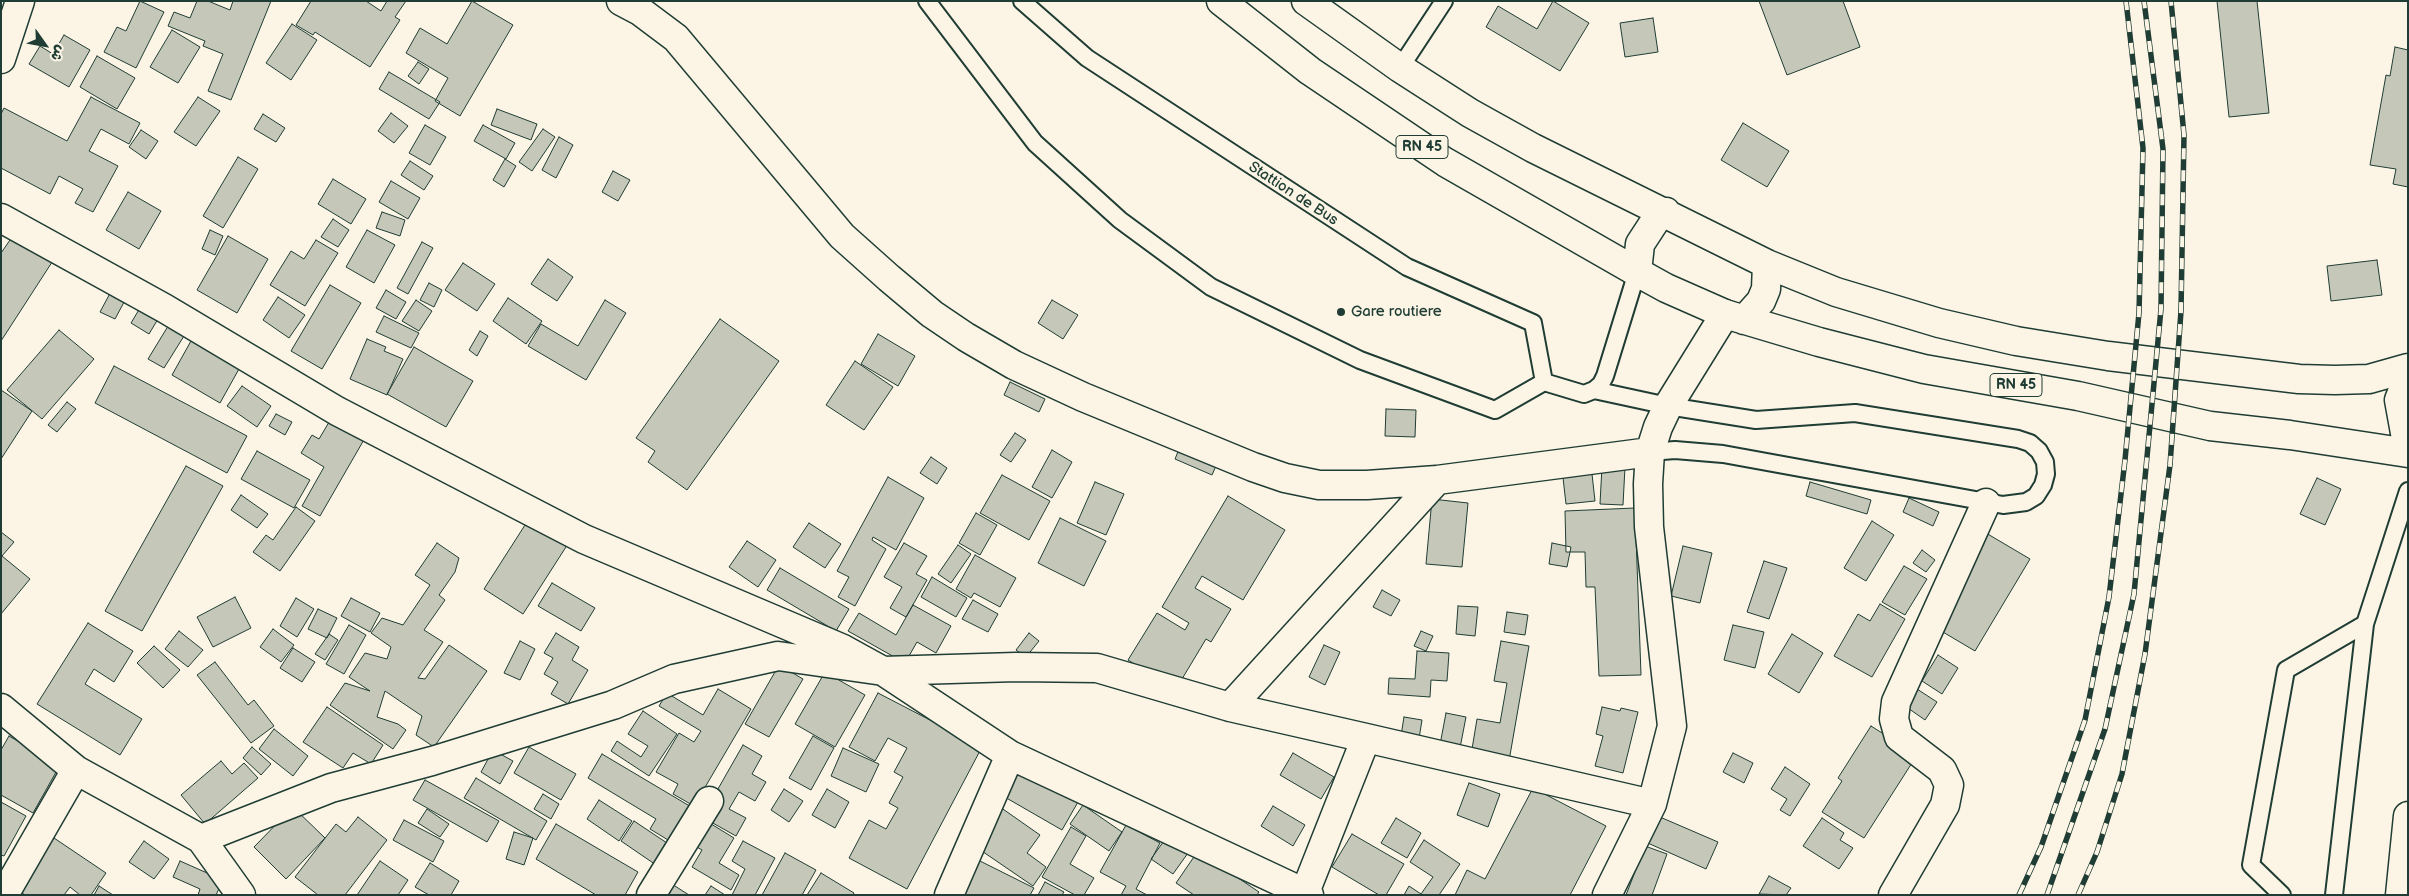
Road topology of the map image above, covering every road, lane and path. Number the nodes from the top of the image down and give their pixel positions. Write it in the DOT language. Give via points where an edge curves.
graph roads {
  1 [pos="20,1"];
  2 [pos="927,1"];
  3 [pos="1022,1"];
  4 [pos="1221,1"];
  5 [pos="1306,1"];
  6 [pos="1444,1"];
  7 [pos="638,4"];
  8 [pos="1,59"];
  9 [pos="1400,68"];
  10 [pos="1666,212"];
  11 [pos="1,218"];
  12 [pos="1767,264"];
  13 [pos="1637,272"];
  14 [pos="1734,317"];
  15 [pos="2408,368"];
  16 [pos="2408,377"];
  17 [pos="1544,382"];
  18 [pos="1594,390"];
  19 [pos="1668,406"];
  20 [pos="2408,438"];
  21 [pos="1650,452"];
  22 [pos="2408,454"];
  23 [pos="1437,480"];
  24 [pos="2408,490"];
  25 [pos="1986,503"];
  26 [pos="2365,624"];
  27 [pos="883,671"];
  28 [pos="1230,707"];
  29 [pos="1,708"];
  30 [pos="1366,738"];
  31 [pos="1010,755"];
  32 [pos="76,770"];
  33 [pos="709,801"];
  34 [pos="1652,804"];
  35 [pos="2408,816"];
  36 [pos="201,840"];
  37 [pos="1306,894"];
  38 [pos="4,895"];
  39 [pos="241,895"];
  40 [pos="651,895"];
  41 [pos="949,895"];
  42 [pos="1607,895"];
  43 [pos="1893,895"];
  44 [pos="2282,895"];
  45 [pos="2334,895"];
  46 [pos="2400,895"];
  1 -- 8 [label="street"];
  2 -- 17 [label="lane" via="1035,143 1120,220 1212,287 1360,360 1495,410"];
  3 -- 17 [label="lane, Stattion de Bus" via="1087,58 1407,267 1533,323"];
  4 -- 13 [label="street, RN 45" via="1310,71 1445,162"];
  5 -- 9 [label="street"];
  6 -- 9 [label="lane"];
  7 -- 23 [label="street" via="676,38 706,72 842,236 932,314 974,342 1014,365 1083,397 1285,478 1319,485"];
  9 -- 10 [label="street" via="1533,148"];
  10 -- 12 [label="street"];
  10 -- 13 [label="street" via="1655,221 1640,244"];
  11 -- 27 [label="street" via="164,308 337,411 584,539 843,648"];
  12 -- 14 [label="street" via="1766,289 1761,301"];
  12 -- 15 [label="street" via="1836,292 1939,323 2016,341 2108,356 2298,379 2369,379"];
  13 -- 14 [label="street, RN 45"];
  13 -- 18 [label="lane" via="1605,376"];
  14 -- 19 [label="street"];
  14 -- 22 [label="street, RN 45" via="1924,369 2078,396 2210,426"];
  16 -- 20 [label="street" via="2399,400"];
  17 -- 18 [label="lane" via="1584,394"];
  18 -- 19 [label="lane"];
  19 -- 21 [label="street"];
  19 -- 25 [label="lane" via="1756,420 1870,414 2018,438 2030,443 2045,462 2046,474 2036,496 2014,505"];
  21 -- 23 [label="street"];
  21 -- 25 [label="lane" via="1684,450 1723,454"];
  21 -- 34 [label="street" via="1649,527 1672,726"];
  23 -- 28 [label="street"];
  24 -- 26 [label="lane"];
  25 -- 43 [label="street" via="1896,702 1894,719 1899,737 1942,770 1949,785 1945,805"];
  26 -- 44 [label="lane" via="2286,670 2251,865"];
  26 -- 45 [label="lane"];
  27 -- 28 [label="street" via="1096,668"];
  27 -- 31 [label="street"];
  27 -- 36 [label="street" via="778,656 674,679 614,705 332,788"];
  28 -- 30 [label="street"];
  29 -- 32 [label="street"];
  30 -- 34 [label="street"];
  30 -- 37 [label="street"];
  31 -- 37 [label="street"];
  31 -- 41 [label="street"];
  32 -- 36 [label="street"];
  32 -- 38 [label="street"];
  33 -- 40 [label="street"];
  34 -- 42 [label="street"];
  35 -- 46 [label="street"];
  36 -- 39 [label="street"];
}
